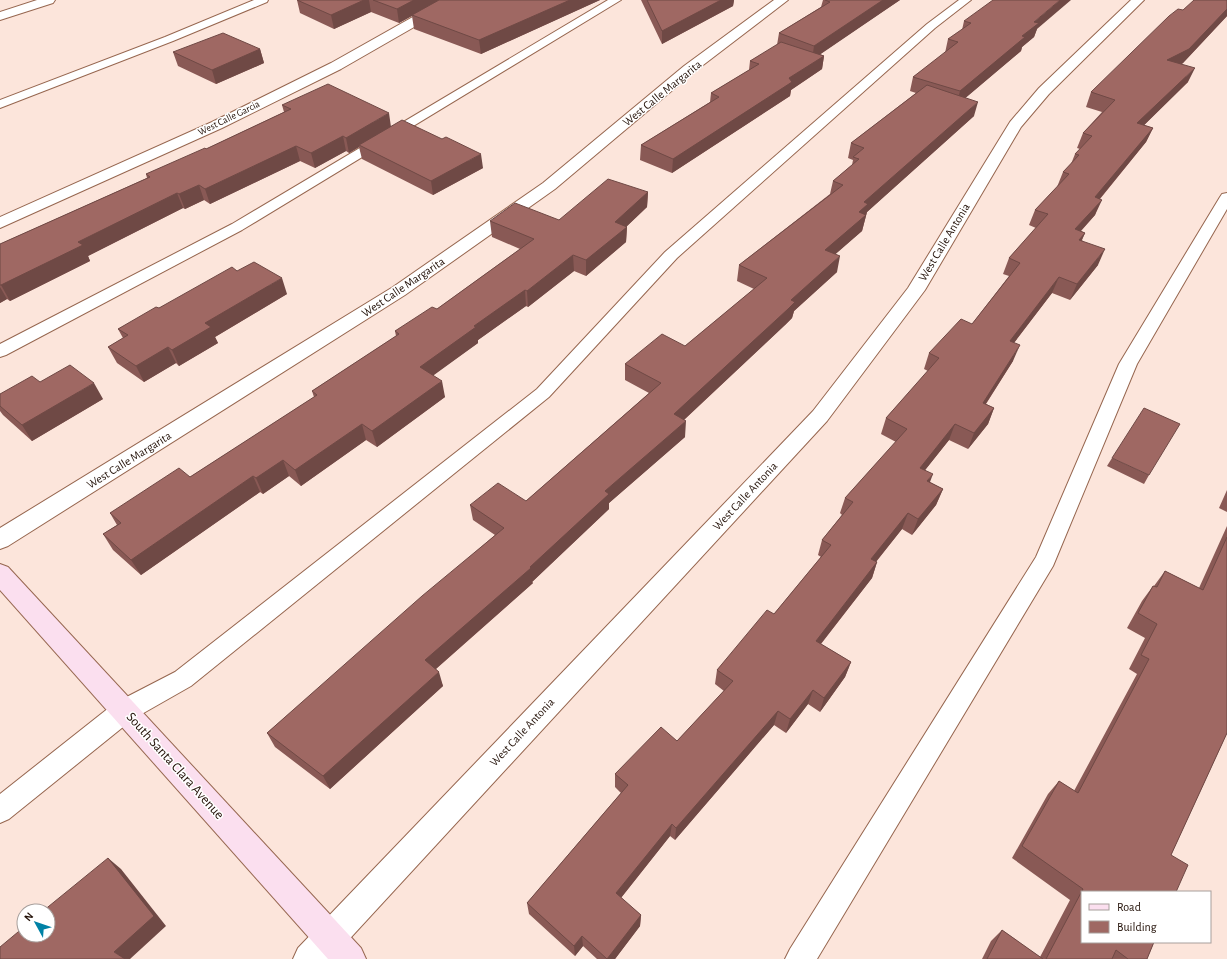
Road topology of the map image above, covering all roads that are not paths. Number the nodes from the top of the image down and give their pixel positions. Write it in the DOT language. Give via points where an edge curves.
graph roads {
  1 [pos="49,0"];
  2 [pos="263,0"];
  3 [pos="452,0"];
  4 [pos="616,0"];
  5 [pos="782,0"];
  6 [pos="966,0"];
  7 [pos="1138,0"];
  8 [pos="0,16"];
  9 [pos="0,104"];
  10 [pos="1227,197"];
  11 [pos="0,223"];
  12 [pos="0,351"];
  13 [pos="0,540"];
  14 [pos="0,574"];
  15 [pos="124,710"];
  16 [pos="0,810"];
  17 [pos="330,936"];
  18 [pos="309,959"];
  19 [pos="350,959"];
  20 [pos="800,959"];
  1 -- 8 [label="street"];
  2 -- 9 [label="lane"];
  3 -- 11 [label="street, West Calle Garcia" via="336,66 224,121"];
  4 -- 12 [label="lane" via="237,227"];
  5 -- 13 [label="street, West Calle Margarita" via="689,69 549,186 399,291"];
  6 -- 15 [label="lane" via="931,26 671,256 543,393 183,678"];
  7 -- 17 [label="street, West Calle Antonia" via="1044,91 1015,125 916,290 820,416"];
  10 -- 20 [label="lane" via="1128,364 1045,560"];
  14 -- 15 [label="street, South Santa Clara Avenue"];
  15 -- 16 [label="lane"];
  15 -- 17 [label="street, South Santa Clara Avenue"];
  17 -- 18 [label="street, West Calle Antonia"];
  17 -- 19 [label="street, South Santa Clara Avenue"];
}
